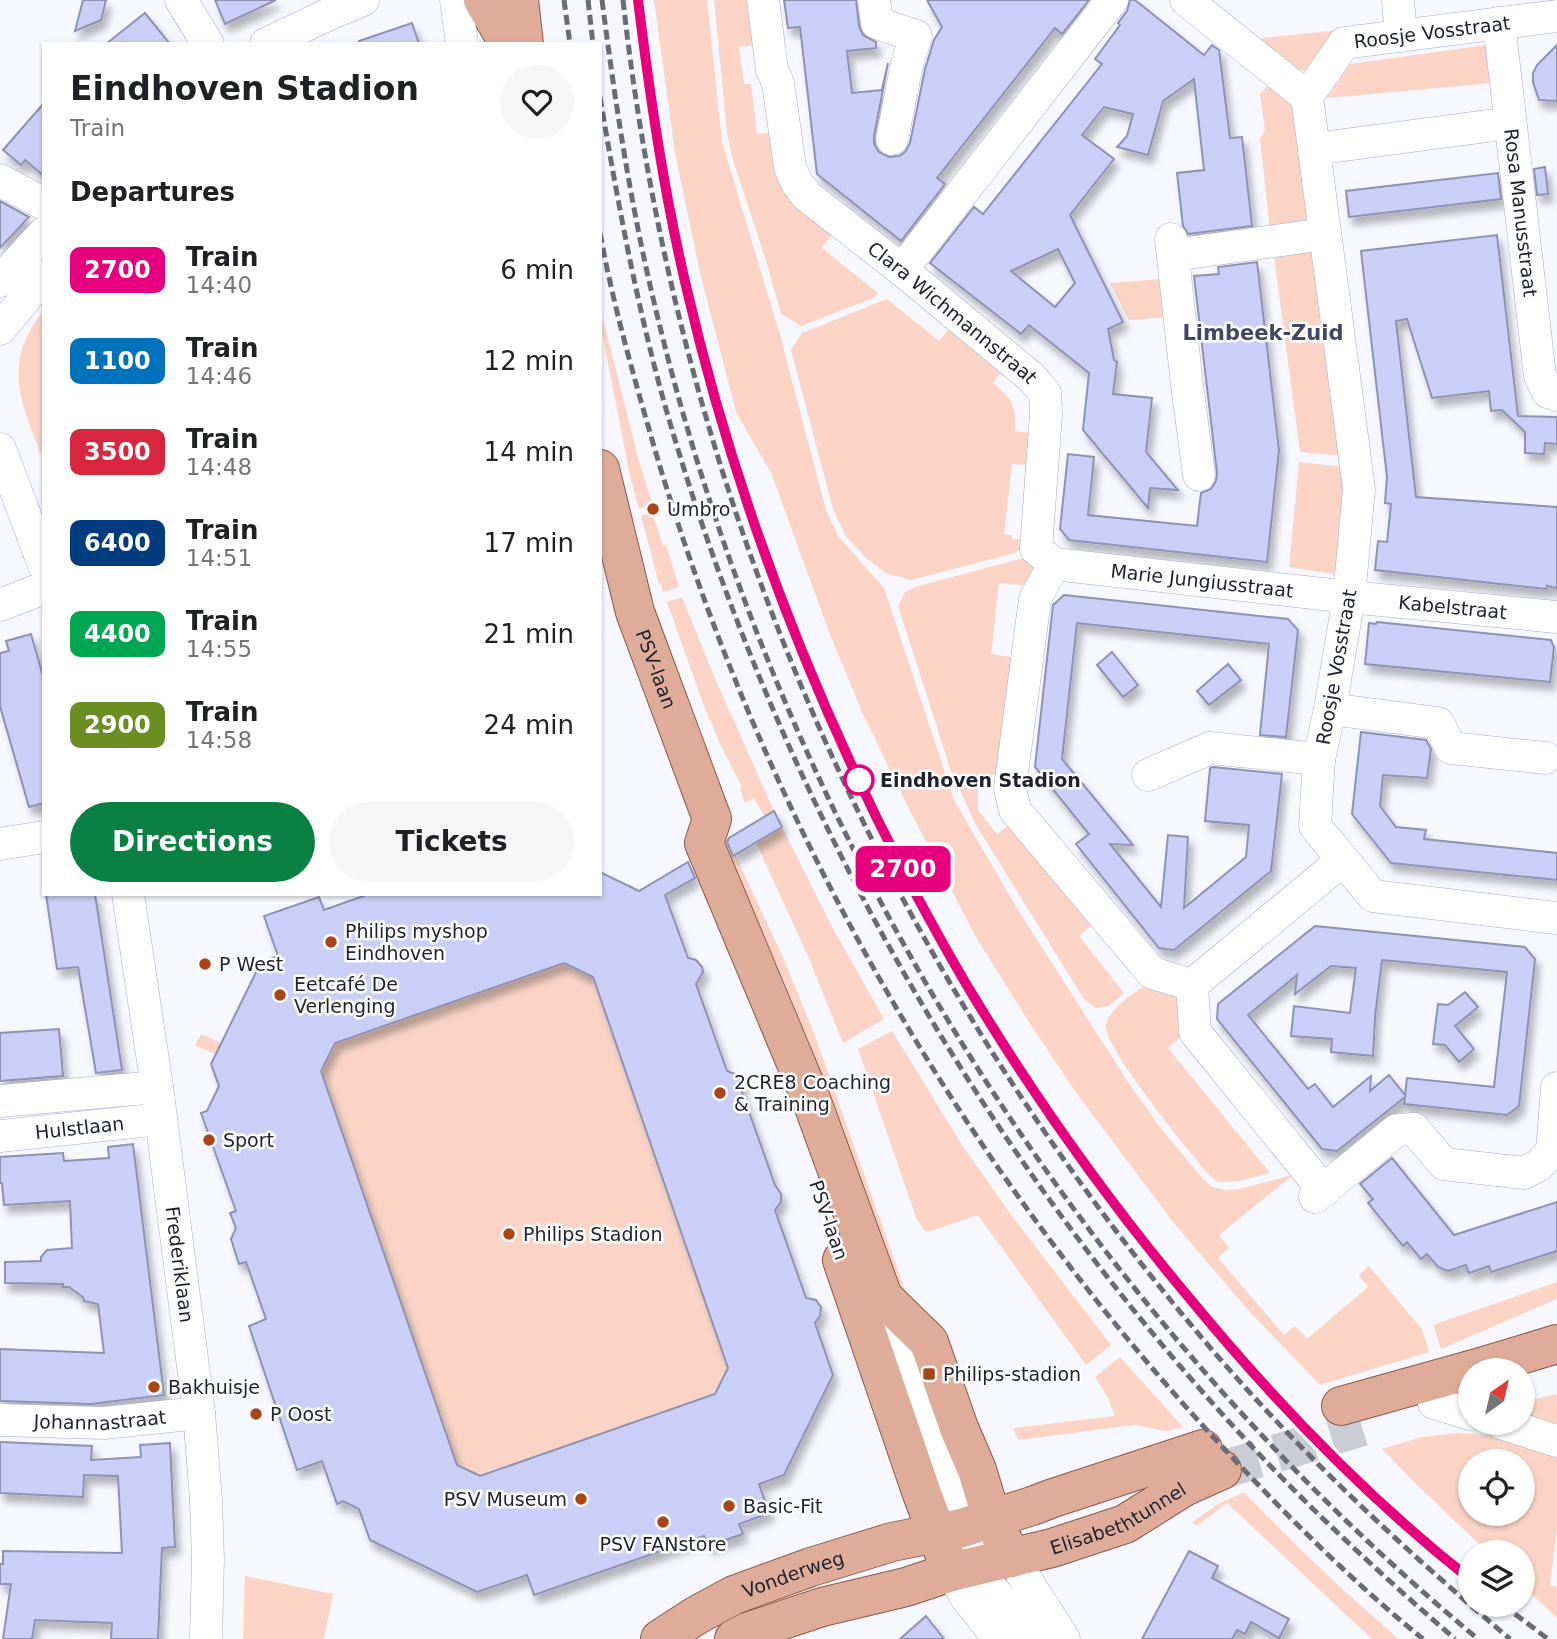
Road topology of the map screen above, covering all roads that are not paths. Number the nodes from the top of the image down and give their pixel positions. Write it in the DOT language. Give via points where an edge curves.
graph roads {
  1 [pos="181,0"];
  2 [pos="363,0"];
  3 [pos="456,0"];
  4 [pos="483,0"];
  5 [pos="519,0"];
  6 [pos="763,0"];
  7 [pos="874,0"];
  8 [pos="1112,0"];
  9 [pos="1186,0"];
  10 [pos="1398,0"];
  11 [pos="1557,16"];
  12 [pos="1499,23"];
  13 [pos="1401,36"];
  14 [pos="207,42"];
  15 [pos="270,42"];
  16 [pos="462,42"];
  17 [pos="508,42"];
  18 [pos="524,42"];
  19 [pos="1307,97"];
  20 [pos="1510,123"];
  21 [pos="892,139"];
  22 [pos="1314,149"];
  23 [pos="0,180"];
  24 [pos="42,203"];
  25 [pos="1325,234"];
  26 [pos="42,235"];
  27 [pos="902,270"];
  28 [pos="42,278"];
  29 [pos="0,281"];
  30 [pos="0,329"];
  31 [pos="1557,395"];
  32 [pos="0,449"];
  33 [pos="1199,475"];
  34 [pos="602,477"];
  35 [pos="42,560"];
  36 [pos="1054,565"];
  37 [pos="42,589"];
  38 [pos="1349,597"];
  39 [pos="0,605"];
  40 [pos="1557,617"];
  41 [pos="1330,709"];
  42 [pos="1545,758"];
  43 [pos="1319,759"];
  44 [pos="1148,775"];
  45 [pos="42,837"];
  46 [pos="0,844"];
  47 [pos="1343,860"];
  48 [pos="128,896"];
  49 [pos="730,905"];
  50 [pos="1557,918"];
  51 [pos="1192,985"];
  52 [pos="157,1087"];
  53 [pos="1557,1088"];
  54 [pos="0,1101"];
  55 [pos="161,1119"];
  56 [pos="0,1136"];
  57 [pos="1557,1344"];
  58 [pos="1510,1358"];
  59 [pos="1557,1372"];
  60 [pos="1458,1375"];
  61 [pos="1535,1377"];
  62 [pos="1458,1404"];
  63 [pos="199,1413"];
  64 [pos="0,1420"];
  65 [pos="1535,1434"];
  66 [pos="1557,1441"];
  67 [pos="963,1527"];
  68 [pos="981,1566"];
  69 [pos="206,1639"];
  70 [pos="660,1639"];
  71 [pos="734,1639"];
  72 [pos="999,1639"];
  73 [pos="1034,1639"];
  74 [pos="1064,1639"];
  1 -- 14 [label="street"];
  2 -- 15 [label="street"];
  3 -- 16 [label="street"];
  4 -- 17 [label="main road"];
  5 -- 18 [label="main road"];
  6 -- 27 [label="street, Clara Wichmannstraat" via="790,167 797,183 807,196"];
  7 -- 21 [label="street" via="877,23 916,37"];
  8 -- 27 [label="street"];
  9 -- 19 [label="street"];
  10 -- 13 [label="street"];
  11 -- 12 [label="street, Roosje Vosstraat"];
  12 -- 13 [label="street, Roosje Vosstraat"];
  12 -- 20 [label="street, Rosa Manusstraat"];
  13 -- 19 [label="street, Roosje Vosstraat" via="1344,43"];
  19 -- 22 [label="street, Roosje Vosstraat"];
  20 -- 22 [label="street"];
  20 -- 31 [label="street, Rosa Manusstraat" via="1540,376 1548,392"];
  22 -- 25 [label="street, Roosje Vosstraat"];
  23 -- 24 [label="street"];
  25 -- 33 [label="street" via="1172,247"];
  25 -- 38 [label="street, Roosje Vosstraat" via="1359,489"];
  26 -- 29 [label="street"];
  27 -- 36 [label="street, Clara Wichmannstraat" via="1045,393 1036,549"];
  28 -- 30 [label="street"];
  32 -- 35 [label="street"];
  34 -- 49 [label="main road, PSV-laan" via="635,612 712,819 704,843"];
  36 -- 38 [label="street, Marie Jungiusstraat"];
  36 -- 51 [label="street" via="1035,599 1010,788 1015,810 1152,973"];
  37 -- 39 [label="street"];
  38 -- 40 [label="street, Kabelstraat"];
  38 -- 41 [label="street, Roosje Vosstraat"];
  41 -- 42 [label="street" via="1438,723 1451,748"];
  41 -- 43 [label="street, Roosje Vosstraat"];
  43 -- 44 [label="street" via="1210,748"];
  43 -- 47 [label="street, Roosje Vosstraat" via="1315,826"];
  45 -- 46 [label="street"];
  47 -- 50 [label="street, Roosje Vosstraat" via="1373,896"];
  47 -- 51 [label="street"];
  48 -- 52 [label="street, Frederiklaan"];
  49 -- 67 [label="main road, PSV-laan" via="743,971"];
  49 -- 67 [label="main road, PSV-laan" via="811,1098 883,1297 929,1342 977,1470"];
  51 -- 53 [label="street" via="1195,1032 1320,1194 1396,1130 1414,1129 1444,1164 1524,1172 1539,1166 1552,1151"];
  52 -- 54 [label="street, Hulstlaan"];
  52 -- 55 [label="street, Frederiklaan"];
  55 -- 56 [label="street, Hulstlaan"];
  55 -- 63 [label="street, Frederiklaan"];
  57 -- 58 [label="main road"];
  59 -- 61 [label="main road"];
  60 -- 62 [label="main road" via="1351,1417"];
  63 -- 64 [label="street, Johannastraat" via="104,1423"];
  63 -- 69 [label="street, Frederiklaan" via="206,1523"];
  65 -- 66 [label="street"];
  67 -- 68 [label="main road"];
  67 -- 68 [label="main road"];
  67 -- 68 [label="main road, Elisabethtunnel" via="1213,1459 1184,1487 1125,1524"];
  67 -- 70 [label="main road, Vonderweg" via="892,1542 734,1595"];
  68 -- 71 [label="main road, Vonderweg" via="822,1607"];
  68 -- 72 [label="street" via="967,1597"];
  68 -- 73 [label="street" via="993,1590"];
  68 -- 74 [label="street"];
}
